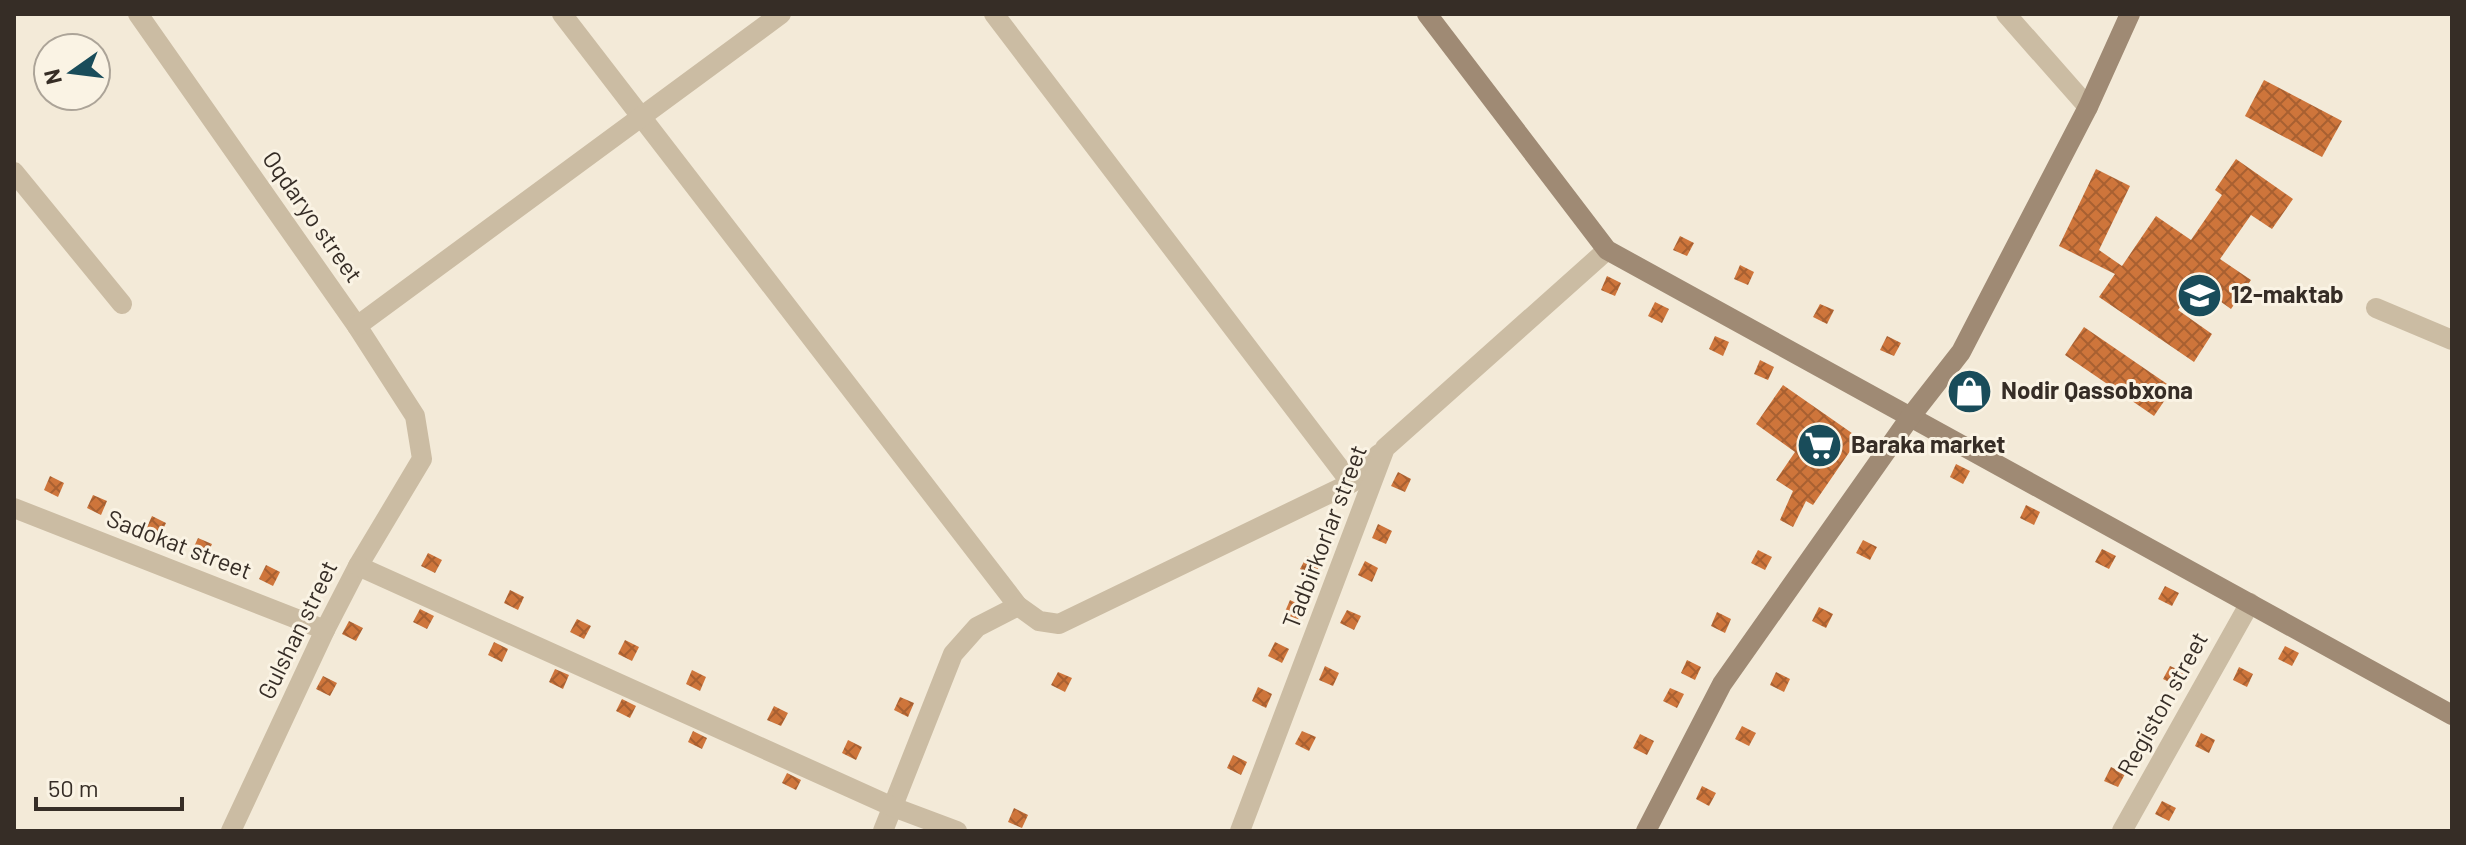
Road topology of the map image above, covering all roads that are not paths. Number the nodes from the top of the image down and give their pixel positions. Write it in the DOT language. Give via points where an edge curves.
graph roads {
  1 [pos="138,14"];
  2 [pos="562,14"];
  3 [pos="781,14"];
  4 [pos="994,14"];
  5 [pos="1427,14"];
  6 [pos="2006,14"];
  7 [pos="2130,14"];
  8 [pos="2088,107"];
  9 [pos="640,118"];
  10 [pos="14,172"];
  11 [pos="1607,250"];
  12 [pos="122,304"];
  13 [pos="2376,308"];
  14 [pos="357,326"];
  15 [pos="2452,340"];
  16 [pos="1911,416"];
  17 [pos="1385,448"];
  18 [pos="422,459"];
  19 [pos="1351,483"];
  20 [pos="14,508"];
  21 [pos="358,566"];
  22 [pos="2250,603"];
  23 [pos="1018,606"];
  24 [pos="325,630"];
  25 [pos="2452,715"];
  26 [pos="893,807"];
  27 [pos="231,831"];
  28 [pos="883,831"];
  29 [pos="957,831"];
  30 [pos="1240,831"];
  31 [pos="1646,831"];
  32 [pos="2122,831"];
  1 -- 14 [label="street, Oqdaryo street"];
  2 -- 9 [label="street"];
  3 -- 9 [label="street"];
  4 -- 19 [label="street"];
  5 -- 11 [label="main road"];
  6 -- 8 [label="street"];
  7 -- 8 [label="main road"];
  8 -- 16 [label="main road" via="1961,352"];
  9 -- 14 [label="street"];
  9 -- 23 [label="street"];
  10 -- 12 [label="street"];
  11 -- 16 [label="main road"];
  11 -- 17 [label="street, Tadbirkorlar street"];
  13 -- 15 [label="street"];
  14 -- 18 [label="street, Oqdaryo street" via="415,416"];
  16 -- 22 [label="main road"];
  16 -- 31 [label="main road" via="1722,684"];
  17 -- 19 [label="street"];
  17 -- 30 [label="street, Tadbirkorlar street"];
  18 -- 21 [label="street, Gulshan street"];
  19 -- 23 [label="street" via="1059,624 1039,621"];
  20 -- 24 [label="street, Sadokat street"];
  21 -- 24 [label="street, Gulshan street"];
  21 -- 26 [label="street"];
  22 -- 25 [label="main road"];
  22 -- 32 [label="street, Registon street"];
  23 -- 26 [label="street" via="977,627 953,654"];
  24 -- 27 [label="street, Gulshan street"];
  26 -- 28 [label="street"];
  26 -- 29 [label="street"];
}
